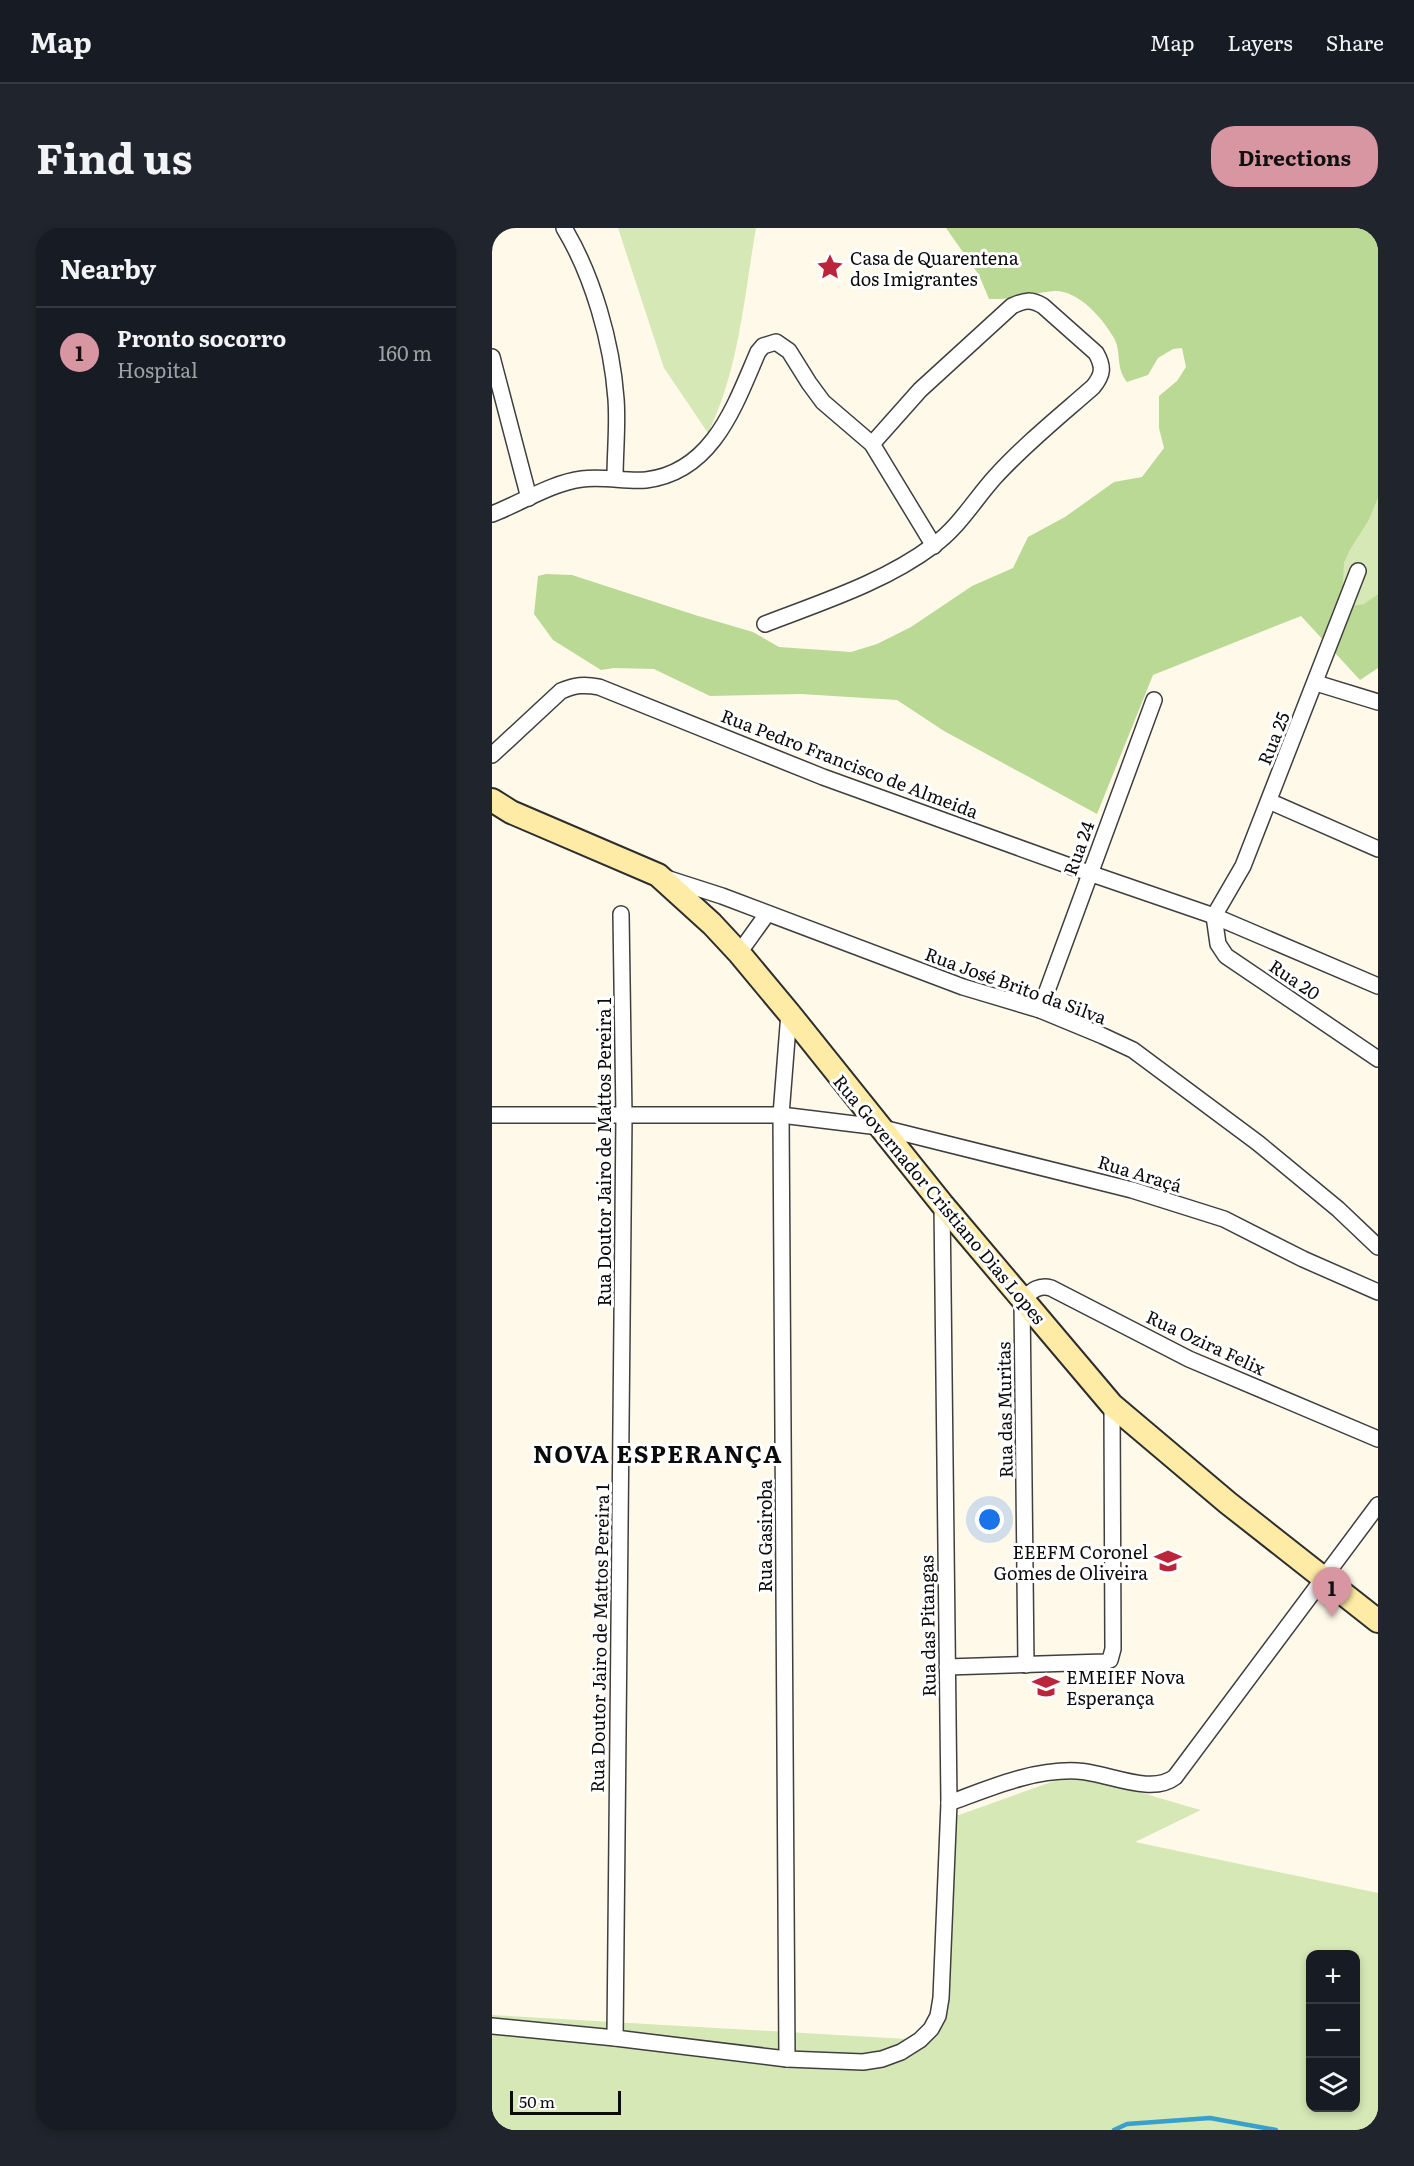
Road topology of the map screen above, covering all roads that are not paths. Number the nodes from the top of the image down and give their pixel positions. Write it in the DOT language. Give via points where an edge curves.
graph roads {
  1 [pos="564,228"];
  2 [pos="492,357"];
  3 [pos="872,444"];
  4 [pos="615,478"];
  5 [pos="528,498"];
  6 [pos="492,514"];
  7 [pos="934,546"];
  8 [pos="1359,572"];
  9 [pos="765,624"];
  10 [pos="1316,683"];
  11 [pos="1154,700"];
  12 [pos="1378,702"];
  13 [pos="492,755"];
  14 [pos="492,800"];
  15 [pos="1269,801"];
  16 [pos="1378,849"];
  17 [pos="1089,873"];
  18 [pos="658,875"];
  19 [pos="621,914"];
  20 [pos="767,914"];
  21 [pos="1214,916"];
  22 [pos="739,953"];
  23 [pos="1378,986"];
  24 [pos="1040,1010"];
  25 [pos="789,1013"];
  26 [pos="1378,1059"];
  27 [pos="492,1115"];
  28 [pos="781,1115"];
  29 [pos="624,1116"];
  30 [pos="879,1127"];
  31 [pos="942,1204"];
  32 [pos="1378,1247"];
  33 [pos="1378,1292"];
  34 [pos="1022,1300"];
  35 [pos="1112,1404"];
  36 [pos="1378,1439"];
  37 [pos="1378,1505"];
  38 [pos="1323,1579"];
  39 [pos="1378,1622"];
  40 [pos="1026,1665"];
  41 [pos="947,1667"];
  42 [pos="949,1803"];
  43 [pos="492,2026"];
  44 [pos="615,2038"];
  45 [pos="787,2059"];
  1 -- 4 [label="street" via="590,284 608,343 616,400"];
  2 -- 5 [label="street"];
  3 -- 4 [label="street" via="823,402 789,351 776,342 758,352 724,425 694,461 658,478"];
  3 -- 7 [label="street"];
  3 -- 7 [label="street" via="920,390 1023,300 1034,300 1043,306 1096,353 1101,362 1100,378 994,478"];
  4 -- 5 [label="street" via="581,479"];
  5 -- 6 [label="street"];
  7 -- 9 [label="street" via="871,581"];
  8 -- 10 [label="street, Rua 25"];
  10 -- 12 [label="street"];
  10 -- 15 [label="street, Rua 25"];
  11 -- 17 [label="street, Rua 24"];
  13 -- 17 [label="street, Rua Pedro Francisco de Almeida" via="561,692 584,684 823,777"];
  14 -- 18 [label="street, Rua Governador Cristiano Dias Lopes" via="511,812"];
  15 -- 16 [label="street"];
  15 -- 21 [label="street, Rua 25" via="1243,866"];
  17 -- 21 [label="street, Rua Pedro Francisco de Almeida"];
  17 -- 24 [label="street, Rua 24"];
  18 -- 20 [label="street, Rua José Brito da Silva"];
  18 -- 22 [label="street, Rua Governador Cristiano Dias Lopes"];
  19 -- 29 [label="street, Rua Doutor Jairo de Mattos Pereira 1"];
  20 -- 22 [label="street"];
  20 -- 24 [label="street, Rua José Brito da Silva" via="963,987"];
  21 -- 23 [label="street, Rua Pedro Francisco de Almeida"];
  21 -- 26 [label="street, Rua 20" via="1218,944 1226,956"];
  22 -- 25 [label="street, Rua Governador Cristiano Dias Lopes"];
  24 -- 32 [label="street, Rua José Brito da Silva" via="1132,1050 1162,1071 1258,1143"];
  25 -- 28 [label="street, Rua Gasiroba"];
  25 -- 30 [label="street, Rua Governador Cristiano Dias Lopes"];
  27 -- 29 [label="street, Rua Araçá"];
  28 -- 29 [label="street, Rua Araçá"];
  28 -- 30 [label="street, Rua Araçá"];
  28 -- 45 [label="street, Rua Gasiroba"];
  29 -- 44 [label="street, Rua Doutor Jairo de Mattos Pereira 1"];
  30 -- 31 [label="street, Rua Governador Cristiano Dias Lopes"];
  30 -- 33 [label="street, Rua Araçá" via="1092,1179 1214,1216"];
  31 -- 34 [label="street, Rua Governador Cristiano Dias Lopes"];
  31 -- 41 [label="street, Rua das Pitangas"];
  34 -- 35 [label="street, Rua Governador Cristiano Dias Lopes"];
  34 -- 36 [label="street, Rua Ozira Felix" via="1039,1287 1050,1288 1189,1359"];
  34 -- 40 [label="street, Rua das Muritas"];
  35 -- 38 [label="street, Rua Governador Cristiano Dias Lopes"];
  35 -- 40 [label="street" via="1110,1660"];
  37 -- 38 [label="street"];
  38 -- 39 [label="street, Rua Governador Cristiano Dias Lopes"];
  38 -- 42 [label="street" via="1168,1782 1152,1785 1077,1771 1041,1773"];
  40 -- 41 [label="street"];
  41 -- 42 [label="street, Rua das Pitangas"];
  42 -- 45 [label="street, Rua das Pitangas" via="941,1998 931,2029 901,2052 882,2059"];
  43 -- 44 [label="street"];
  44 -- 45 [label="street"];
}
